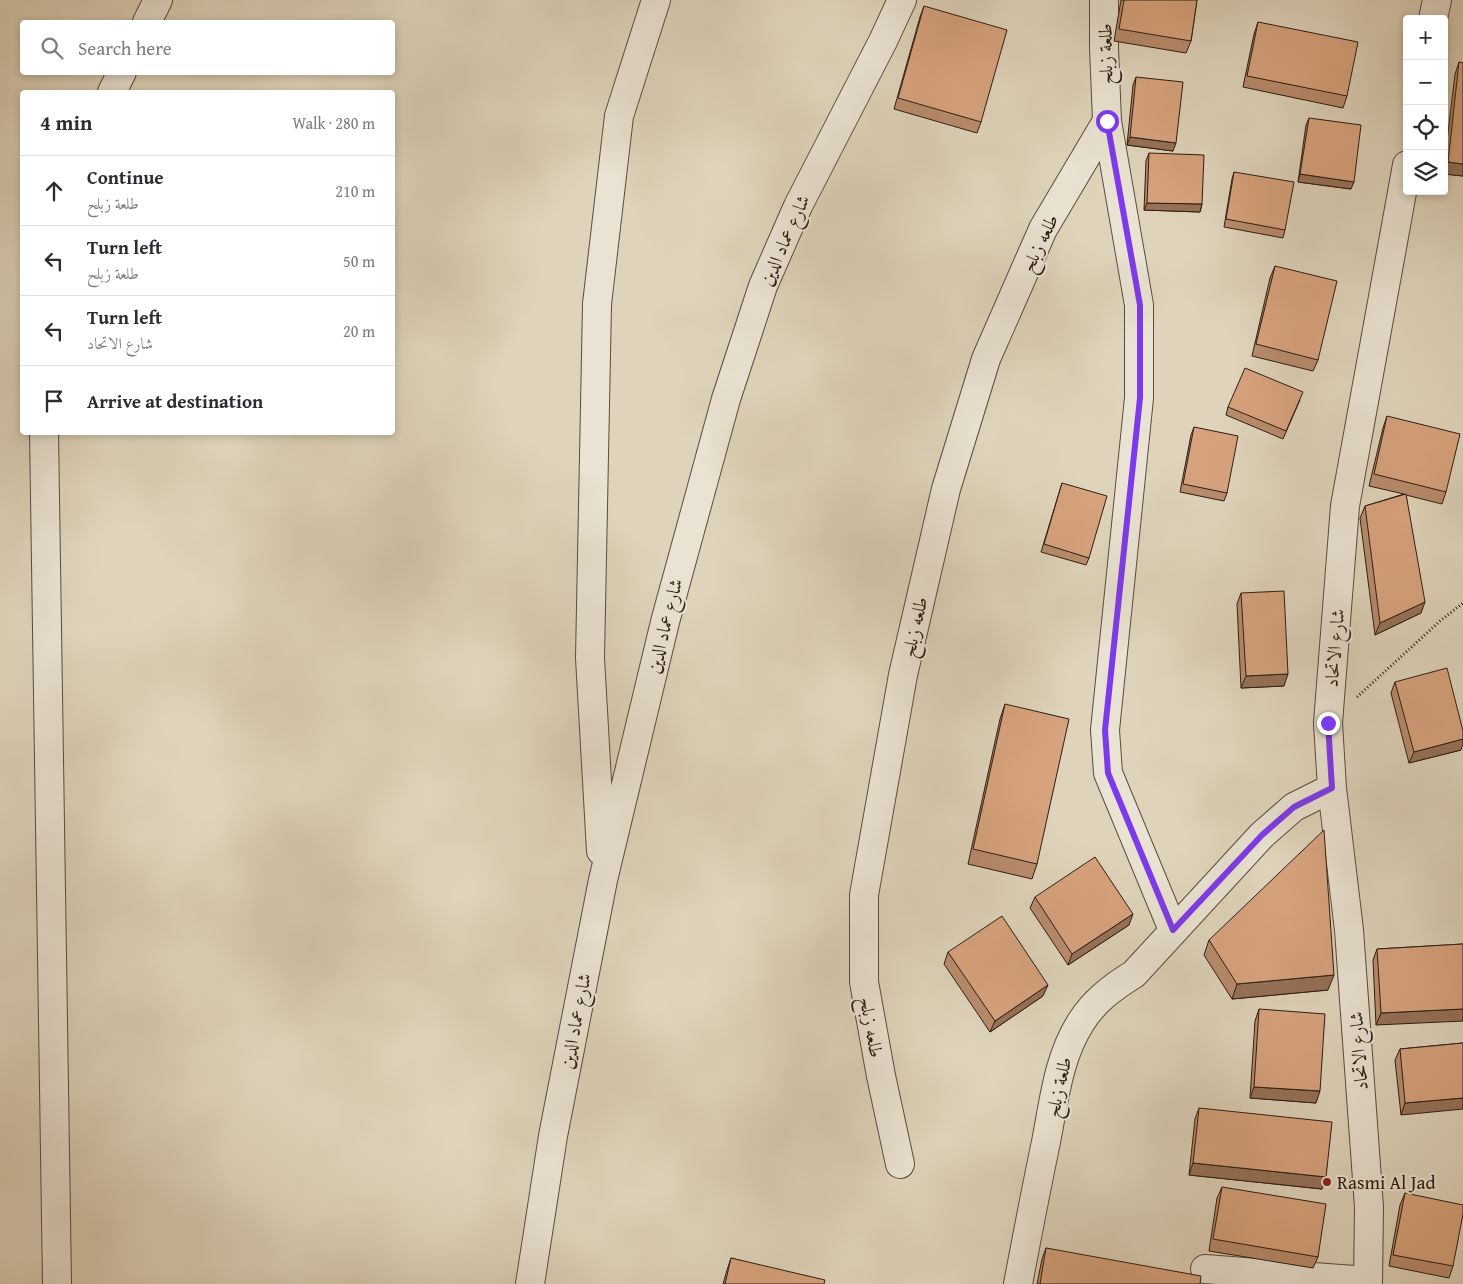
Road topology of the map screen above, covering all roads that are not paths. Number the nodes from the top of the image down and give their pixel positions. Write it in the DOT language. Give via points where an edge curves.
graph roads {
  1 [pos="158,0"];
  2 [pos="656,0"];
  3 [pos="902,0"];
  4 [pos="1104,0"];
  5 [pos="1429,0"];
  6 [pos="1437,0"];
  7 [pos="1429,15"];
  8 [pos="1433,15"];
  9 [pos="148,20"];
  10 [pos="120,75"];
  11 [pos="113,90"];
  12 [pos="1107,121"];
  13 [pos="1403,187"];
  14 [pos="44,435"];
  15 [pos="1332,788"];
  16 [pos="603,880"];
  17 [pos="1173,930"];
  18 [pos="900,1164"];
  19 [pos="1205,1269"];
  20 [pos="1368,1282"];
  21 [pos="57,1284"];
  22 [pos="530,1284"];
  23 [pos="1018,1284"];
  1 -- 9 [label="street"];
  2 -- 16 [label="street" via="620,116 597,304 590,658"];
  3 -- 16 [label="street, شارع عماد الدين" via="798,206 762,286 726,399 664,622"];
  4 -- 12 [label="street, طلعة زبلح"];
  5 -- 7 [label="street"];
  6 -- 8 [label="street"];
  10 -- 11 [label="street"];
  12 -- 17 [label="street, طلعة زبلح" via="1140,305 1140,398 1105,730 1108,773"];
  12 -- 18 [label="street, طلعه زبلح" via="1043,229 986,359 946,488 903,675 864,895 864,982"];
  13 -- 15 [label="street, شارع الاتحاد" via="1345,506 1328,723"];
  14 -- 21 [label="street"];
  15 -- 17 [label="street, طلعة زبلح" via="1294,807 1262,835"];
  15 -- 20 [label="street, شارع الاتحاد" via="1349,930 1370,1207"];
  16 -- 22 [label="street, شارع عماد الدين" via="553,1136"];
  17 -- 23 [label="street, طلعة زبلح" via="1134,974 1095,1004 1070,1040 1059,1075"];
  19 -- 20 [label="street"];
}
